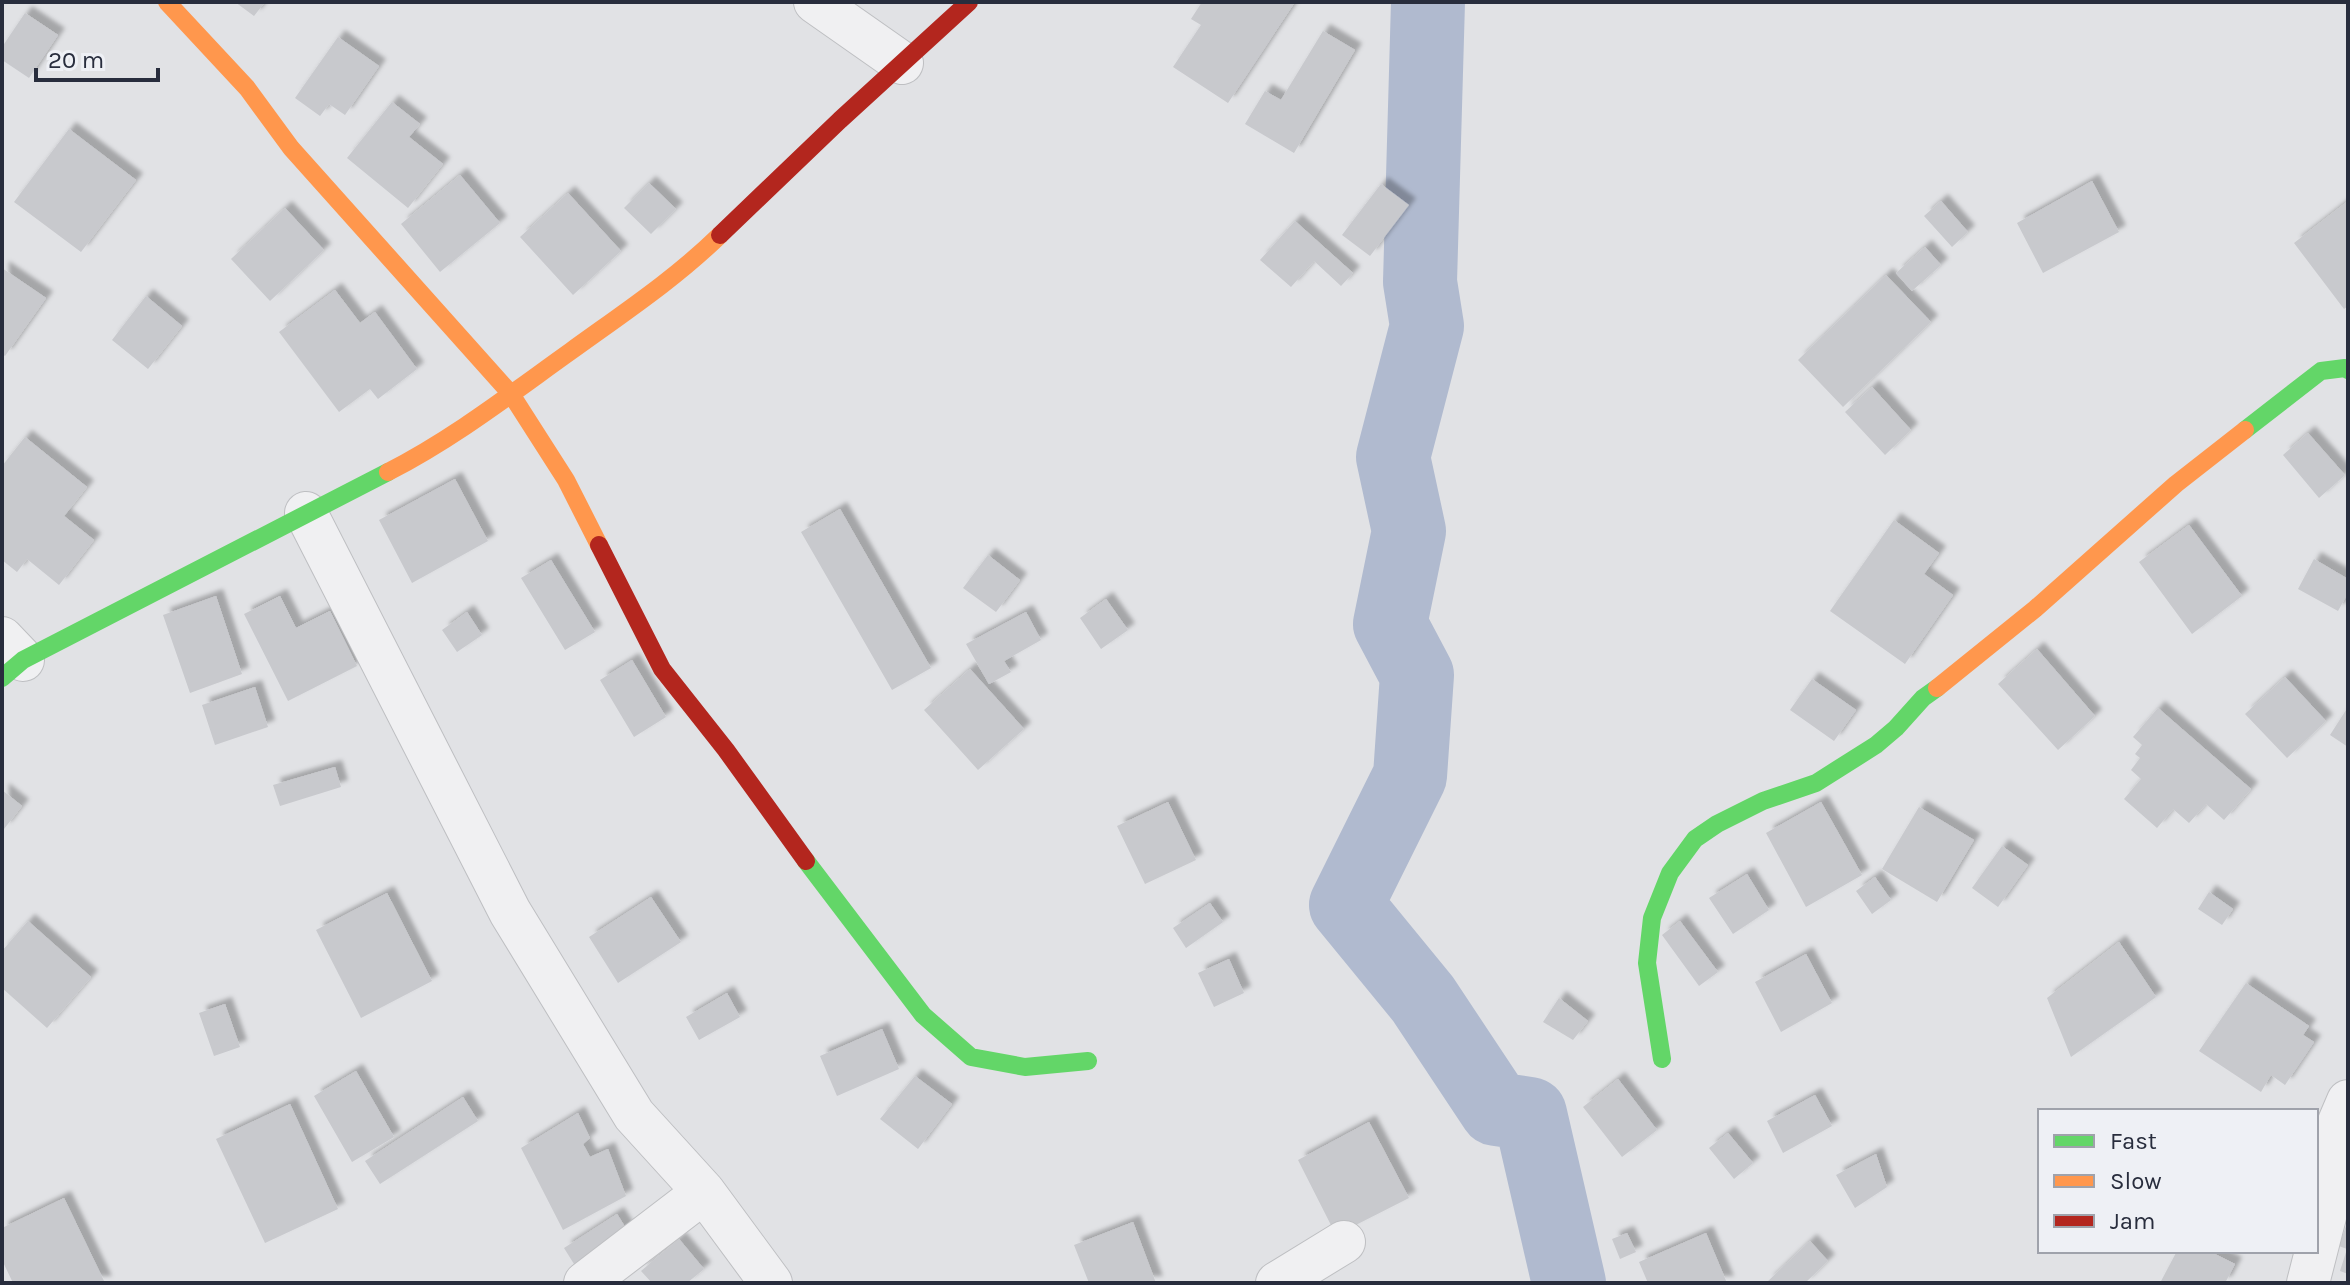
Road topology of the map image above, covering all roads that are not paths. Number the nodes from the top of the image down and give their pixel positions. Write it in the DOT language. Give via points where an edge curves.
graph roads {
  1 [pos="167,2"];
  2 [pos="815,2"];
  3 [pos="969,2"];
  4 [pos="902,63"];
  5 [pos="2348,370"];
  6 [pos="511,394"];
  7 [pos="306,513"];
  8 [pos="9,659"];
  9 [pos="1662,1059"];
  10 [pos="1088,1061"];
  11 [pos="2348,1101"];
  12 [pos="704,1192"];
  13 [pos="1344,1242"];
  14 [pos="2318,1244"];
  15 [pos="2316,1253"];
  16 [pos="585,1283"];
  17 [pos="771,1283"];
  18 [pos="1277,1283"];
  19 [pos="2308,1283"];
  1 -- 6 [label="street"];
  2 -- 4 [label="street"];
  3 -- 4 [label="street"];
  4 -- 6 [label="street" via="690,264"];
  5 -- 9 [label="street" via="2321,371 2176,484 2035,609 1923,698 1876,745 1816,783 1763,801 1695,839 1670,873 1652,918 1647,963"];
  6 -- 7 [label="street" via="416,458"];
  6 -- 10 [label="street" via="566,480 662,669 923,1015 971,1057 1025,1067"];
  7 -- 8 [label="street"];
  7 -- 12 [label="street" via="510,912 634,1115"];
  11 -- 14 [label="street" via="2339,1122 2331,1193"];
  12 -- 16 [label="street"];
  12 -- 17 [label="street"];
  13 -- 18 [label="street"];
  15 -- 19 [label="street"];
}
